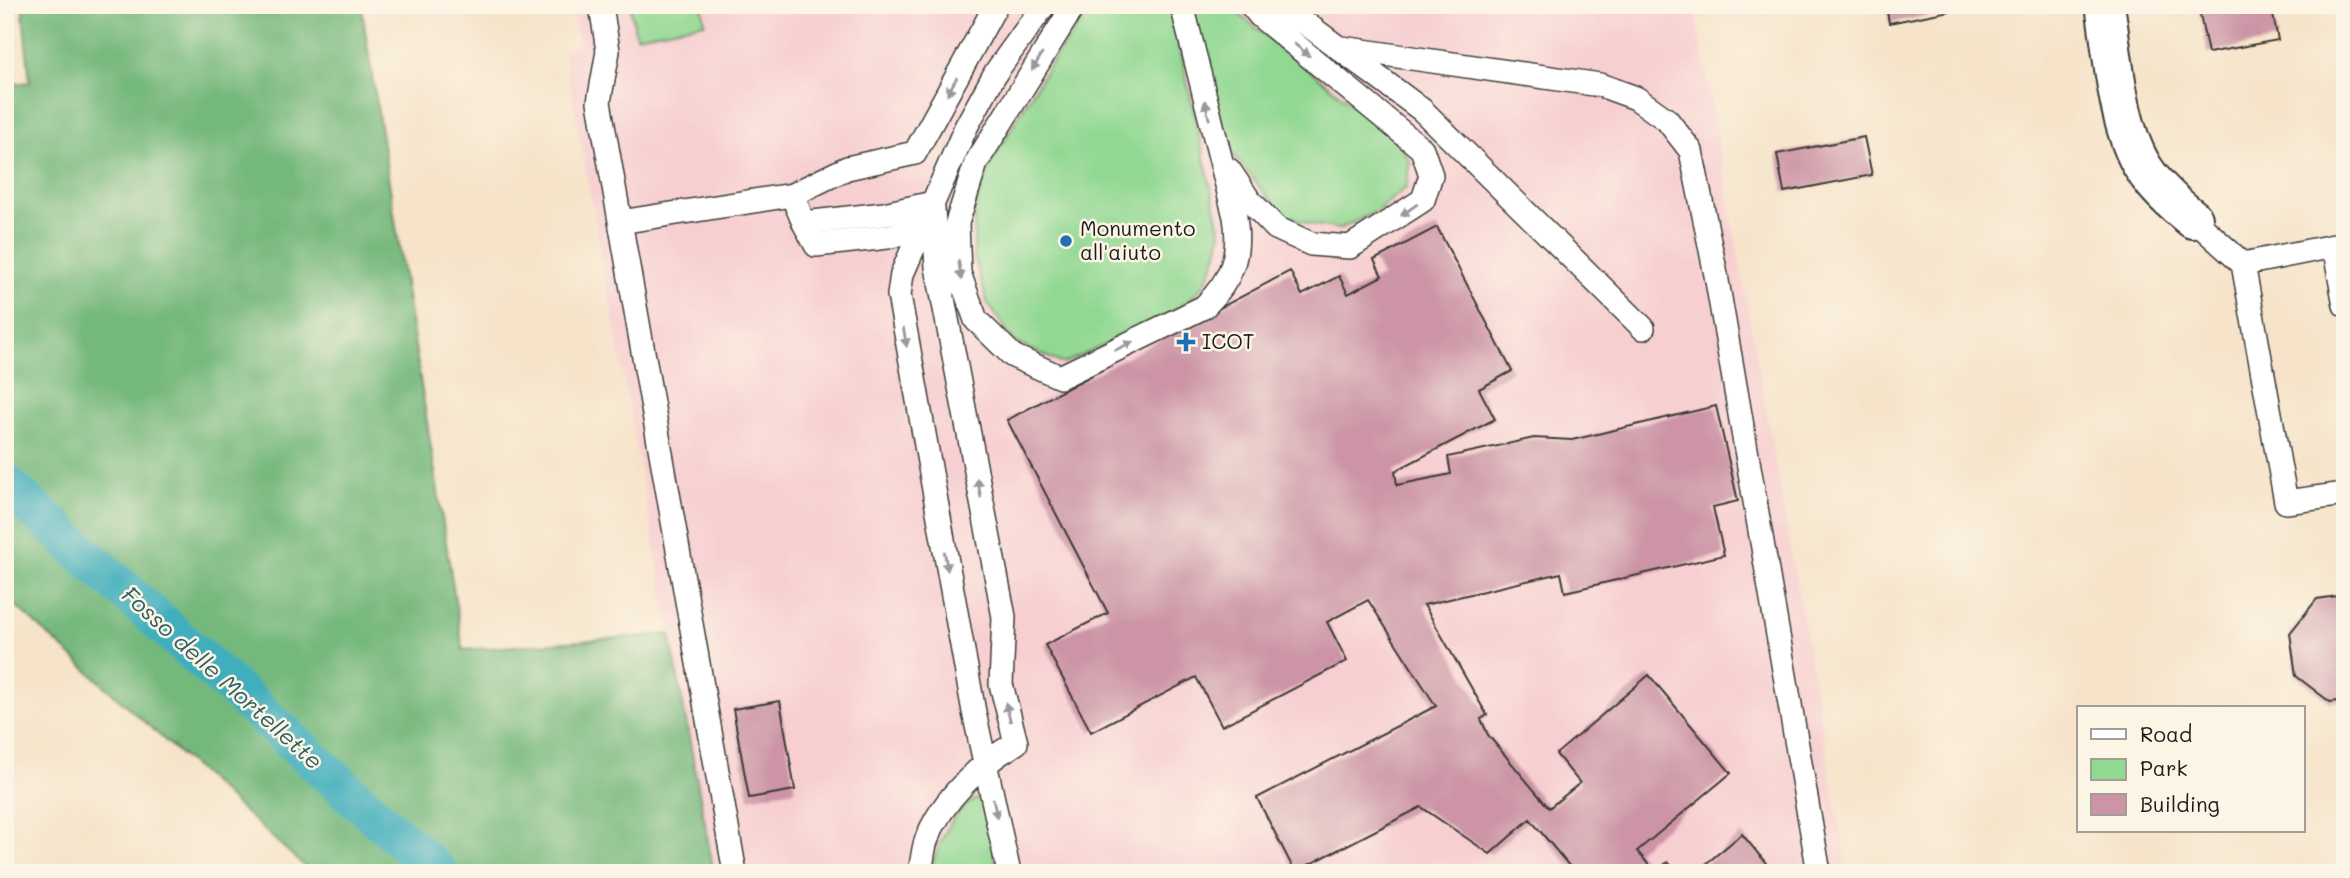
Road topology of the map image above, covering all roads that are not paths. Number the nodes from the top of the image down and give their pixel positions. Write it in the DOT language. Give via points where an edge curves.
graph roads {
  1 [pos="601,5"];
  2 [pos="996,5"];
  3 [pos="1044,5"];
  4 [pos="1074,5"];
  5 [pos="1182,5"];
  6 [pos="1251,5"];
  7 [pos="1282,5"];
  8 [pos="2105,5"];
  9 [pos="1342,48"];
  10 [pos="1217,153"];
  11 [pos="792,195"];
  12 [pos="933,203"];
  13 [pos="2193,219"];
  14 [pos="620,222"];
  15 [pos="804,223"];
  16 [pos="922,228"];
  17 [pos="2243,264"];
  18 [pos="2345,305"];
  19 [pos="1643,328"];
  20 [pos="2345,494"];
  21 [pos="985,761"];
  22 [pos="735,873"];
  23 [pos="920,873"];
  24 [pos="1009,873"];
  25 [pos="1819,873"];
  1 -- 14 [label="lane" via="608,51 598,102"];
  2 -- 11 [label="lane, one-way" via="915,153 847,168"];
  3 -- 12 [label="lane" via="996,72"];
  4 -- 10 [label="lane, one-way" via="976,163 957,223 959,273 976,320 1013,356 1060,377 1204,307 1223,289 1239,242"];
  10 -- 5 [label="lane, one-way"];
  6 -- 10 [label="lane, one-way" via="1422,149 1430,167 1429,188 1412,210 1350,247 1311,244 1276,228 1249,200"];
  7 -- 9 [label="lane"];
  8 -- 13 [label="street" via="2126,122 2136,152 2151,180"];
  9 -- 19 [label="lane" via="1422,110"];
  9 -- 25 [label="lane" via="1600,85 1636,98 1667,120 1690,151 1716,275"];
  11 -- 14 [label="lane"];
  11 -- 15 [label="lane"];
  12 -- 15 [label="lane"];
  12 -- 16 [label="lane"];
  21 -- 12 [label="lane, one-way" via="1016,743 1001,684 1004,617 937,267"];
  13 -- 17 [label="lane"];
  14 -- 22 [label="lane"];
  15 -- 16 [label="lane" via="817,246"];
  16 -- 21 [label="lane, one-way" via="902,274 901,317"];
  17 -- 18 [label="lane" via="2334,246"];
  17 -- 20 [label="lane" via="2286,502"];
  21 -- 23 [label="lane" via="946,806 926,841"];
  21 -- 24 [label="lane, one-way"];
}
